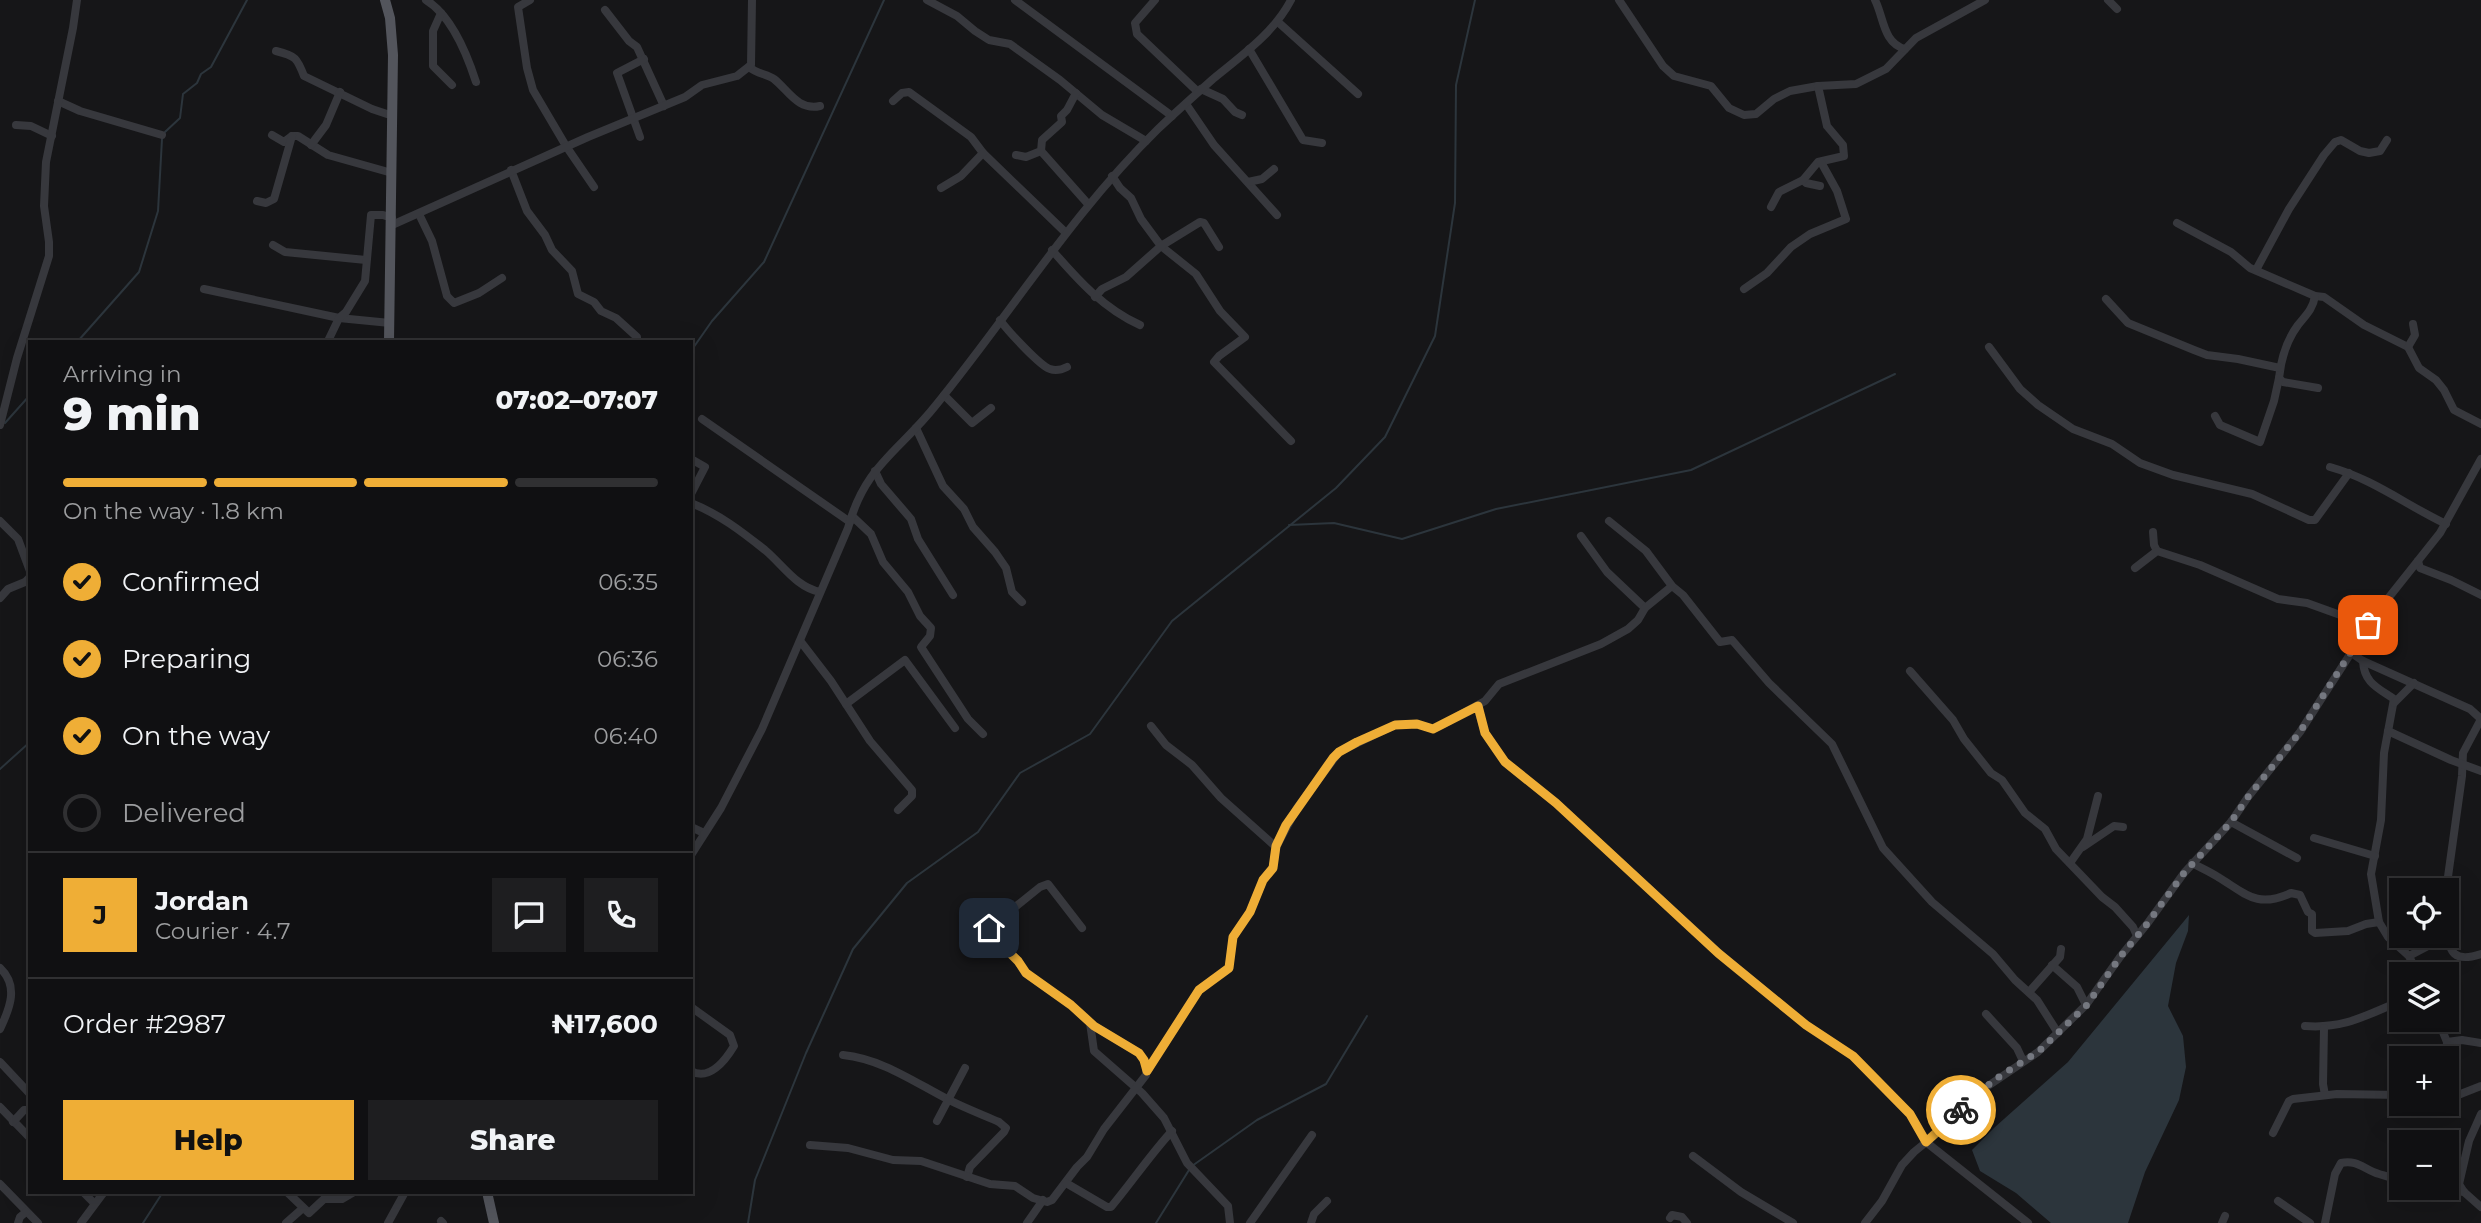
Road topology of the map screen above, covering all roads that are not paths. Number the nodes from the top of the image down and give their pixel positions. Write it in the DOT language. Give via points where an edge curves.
graph roads {
  1 [pos="77,0"];
  2 [pos="530,0"];
  3 [pos="752,0"];
  4 [pos="927,0"];
  5 [pos="1015,0"];
  6 [pos="1155,0"];
  7 [pos="1291,0"];
  8 [pos="1619,0"];
  9 [pos="1875,0"];
  10 [pos="1985,0"];
  11 [pos="2108,0"];
  12 [pos="388,1"];
  13 [pos="432,1"];
  14 [pos="2117,9"];
  15 [pos="605,10"];
  16 [pos="441,13"];
  17 [pos="1278,22"];
  18 [pos="1249,49"];
  19 [pos="1905,49"];
  20 [pos="276,51"];
  21 [pos="644,59"];
  22 [pos="749,68"];
  23 [pos="476,82"];
  24 [pos="452,85"];
  25 [pos="1818,86"];
  26 [pos="1199,91"];
  27 [pos="340,92"];
  28 [pos="1076,93"];
  29 [pos="1358,94"];
  30 [pos="58,101"];
  31 [pos="894,101"];
  32 [pos="1186,104"];
  33 [pos="664,106"];
  34 [pos="820,106"];
  35 [pos="1242,115"];
  36 [pos="393,116"];
  37 [pos="1172,116"];
  38 [pos="634,119"];
  39 [pos="16,125"];
  40 [pos="162,135"];
  41 [pos="271,135"];
  42 [pos="51,136"];
  43 [pos="292,136"];
  44 [pos="640,137"];
  45 [pos="2387,140"];
  46 [pos="1146,141"];
  47 [pos="1322,144"];
  48 [pos="311,145"];
  49 [pos="566,146"];
  50 [pos="1041,152"];
  51 [pos="983,153"];
  52 [pos="1016,155"];
  53 [pos="1821,162"];
  54 [pos="1274,169"];
  55 [pos="511,170"];
  56 [pos="392,173"];
  57 [pos="1112,176"];
  58 [pos="1803,180"];
  59 [pos="1248,182"];
  60 [pos="1820,186"];
  61 [pos="594,187"];
  62 [pos="941,188"];
  63 [pos="257,201"];
  64 [pos="1088,204"];
  65 [pos="1771,207"];
  66 [pos="419,214"];
  67 [pos="1277,215"];
  68 [pos="392,221"];
  69 [pos="2177,223"];
  70 [pos="1065,232"];
  71 [pos="273,245"];
  72 [pos="1161,246"];
  73 [pos="1219,247"];
  74 [pos="1052,250"];
  75 [pos="366,260"];
  76 [pos="2256,270"];
  77 [pos="502,278"];
  78 [pos="204,289"];
  79 [pos="1744,289"];
  80 [pos="2315,296"];
  81 [pos="1095,297"];
  82 [pos="2106,299"];
  83 [pos="339,318"];
  84 [pos="1000,320"];
  85 [pos="390,323"];
  86 [pos="2413,324"];
  87 [pos="1140,325"];
  88 [pos="328,340"];
  89 [pos="390,340"];
  90 [pos="637,340"];
  91 [pos="1989,347"];
  92 [pos="2408,347"];
  93 [pos="1067,367"];
  94 [pos="2280,368"];
  95 [pos="2279,378"];
  96 [pos="2318,388"];
  97 [pos="944,395"];
  98 [pos="991,408"];
  99 [pos="2215,416"];
  100 [pos="702,419"];
  101 [pos="2481,424"];
  102 [pos="0,425"];
  103 [pos="915,428"];
  104 [pos="1291,440"];
  105 [pos="2481,459"];
  106 [pos="693,460"];
  107 [pos="2330,467"];
  108 [pos="875,471"];
  109 [pos="2349,473"];
  110 [pos="693,490"];
  111 [pos="693,504"];
  112 [pos="851,519"];
  113 [pos="0,521"];
  114 [pos="1609,522"];
  115 [pos="2446,524"];
  116 [pos="2153,532"];
  117 [pos="1581,536"];
  118 [pos="2157,551"];
  119 [pos="2418,561"];
  120 [pos="28,566"];
  121 [pos="2135,568"];
  122 [pos="28,579"];
  123 [pos="1672,586"];
  124 [pos="820,592"];
  125 [pos="953,595"];
  126 [pos="2481,595"];
  127 [pos="0,598"];
  128 [pos="1022,602"];
  129 [pos="1646,608"];
  130 [pos="2368,625"];
  131 [pos="801,642"];
  132 [pos="2350,652"];
  133 [pos="2363,662"];
  134 [pos="1910,671"];
  135 [pos="2414,683"];
  136 [pos="2394,703"];
  137 [pos="846,704"];
  138 [pos="1478,706"];
  139 [pos="1151,726"];
  140 [pos="955,729"];
  141 [pos="2388,731"];
  142 [pos="984,734"];
  143 [pos="2463,764"];
  144 [pos="2481,771"];
  145 [pos="2098,796"];
  146 [pos="898,810"];
  147 [pos="2231,822"];
  148 [pos="2123,827"];
  149 [pos="693,828"];
  150 [pos="2090,828"];
  151 [pos="2108,830"];
  152 [pos="704,833"];
  153 [pos="2314,838"];
  154 [pos="1276,846"];
  155 [pos="2083,847"];
  156 [pos="693,852"];
  157 [pos="2375,856"];
  158 [pos="2297,858"];
  159 [pos="2070,863"];
  160 [pos="2192,863"];
  161 [pos="2448,878"];
  162 [pos="2379,922"];
  163 [pos="1082,928"];
  164 [pos="2137,936"];
  165 [pos="2424,948"];
  166 [pos="2450,948"];
  167 [pos="2060,949"];
  168 [pos="2481,954"];
  169 [pos="2409,956"];
  170 [pos="2412,962"];
  171 [pos="2052,965"];
  172 [pos="0,968"];
  173 [pos="2029,992"];
  174 [pos="2087,1005"];
  175 [pos="2389,1007"];
  176 [pos="693,1008"];
  177 [pos="1986,1014"];
  178 [pos="1090,1023"];
  179 [pos="2305,1026"];
  180 [pos="2324,1028"];
  181 [pos="0,1029"];
  182 [pos="2442,1032"];
  183 [pos="2058,1033"];
  184 [pos="2446,1042"];
  185 [pos="2481,1042"];
  186 [pos="2446,1046"];
  187 [pos="843,1055"];
  188 [pos="2023,1061"];
  189 [pos="0,1062"];
  190 [pos="965,1068"];
  191 [pos="1147,1071"];
  192 [pos="693,1072"];
  193 [pos="2481,1086"];
  194 [pos="1136,1088"];
  195 [pos="28,1092"];
  196 [pos="2389,1095"];
  197 [pos="2459,1095"];
  198 [pos="2325,1096"];
  199 [pos="949,1100"];
  200 [pos="0,1107"];
  201 [pos="28,1110"];
  202 [pos="2481,1114"];
  203 [pos="937,1121"];
  204 [pos="13,1122"];
  205 [pos="1172,1131"];
  206 [pos="2273,1133"];
  207 [pos="1312,1135"];
  208 [pos="28,1136"];
  209 [pos="1926,1142"];
  210 [pos="810,1144"];
  211 [pos="1693,1156"];
  212 [pos="967,1177"];
  213 [pos="2389,1177"];
  214 [pos="1066,1183"];
  215 [pos="0,1184"];
  216 [pos="2459,1191"];
  217 [pos="2464,1192"];
  218 [pos="85,1194"];
  219 [pos="102,1194"];
  220 [pos="289,1194"];
  221 [pos="351,1194"];
  222 [pos="402,1194"];
  223 [pos="487,1194"];
  224 [pos="1042,1200"];
  225 [pos="1327,1201"];
  226 [pos="2278,1201"];
  227 [pos="94,1203"];
  228 [pos="2481,1207"];
  229 [pos="303,1208"];
  230 [pos="26,1212"];
  231 [pos="1670,1218"];
  232 [pos="491,1221"];
  233 [pos="1030,1222"];
  234 [pos="1229,1222"];
  235 [pos="18,1223"];
  236 [pos="38,1223"];
  237 [pos="82,1223"];
  238 [pos="286,1223"];
  239 [pos="388,1223"];
  240 [pos="1250,1223"];
  241 [pos="1311,1223"];
  242 [pos="1687,1223"];
  243 [pos="1793,1223"];
  244 [pos="1865,1223"];
  245 [pos="2028,1223"];
  246 [pos="2310,1223"];
  247 [pos="2325,1223"];
  1 -- 30 [label="street"];
  2 -- 49 [label="street" via="518,7 527,68 533,90"];
  3 -- 22 [label="street"];
  4 -- 28 [label="street" via="989,40 1010,44"];
  5 -- 37 [label="street"];
  6 -- 26 [label="street" via="1135,23 1137,34"];
  7 -- 17 [label="street"];
  8 -- 25 [label="street" via="1663,66 1674,76 1711,86 1729,107 1744,115 1756,114 1790,91"];
  9 -- 19 [label="street" via="1888,37"];
  10 -- 19 [label="street" via="1916,37"];
  11 -- 14 [label="street"];
  12 -- 36 [label="main road"];
  13 -- 16 [label="street"];
  15 -- 21 [label="street"];
  16 -- 23 [label="street" via="467,54"];
  16 -- 24 [label="street" via="433,32 433,66"];
  17 -- 18 [label="street"];
  17 -- 29 [label="street"];
  18 -- 26 [label="street"];
  18 -- 47 [label="street" via="1303,140"];
  19 -- 25 [label="street" via="1886,69 1856,84"];
  20 -- 27 [label="street" via="297,59 304,76"];
  21 -- 33 [label="street"];
  21 -- 38 [label="street" via="617,73"];
  22 -- 33 [label="street" via="702,85"];
  22 -- 34 [label="street" via="773,78 797,101"];
  25 -- 53 [label="street" via="1827,126 1844,152 1844,156"];
  26 -- 32 [label="street"];
  26 -- 35 [label="street" via="1223,99"];
  27 -- 36 [label="street"];
  27 -- 48 [label="street" via="326,125"];
  28 -- 46 [label="street"];
  28 -- 50 [label="street" via="1061,116 1062,122 1042,140"];
  30 -- 40 [label="street"];
  30 -- 42 [label="street"];
  31 -- 51 [label="street" via="909,92 971,138"];
  32 -- 37 [label="street"];
  32 -- 59 [label="street" via="1214,145"];
  33 -- 38 [label="street"];
  36 -- 56 [label="main road"];
  37 -- 46 [label="street"];
  38 -- 44 [label="street"];
  38 -- 49 [label="street"];
  39 -- 42 [label="street" via="31,126"];
  41 -- 43 [label="street" via="284,142"];
  42 -- 102 [label="street" via="44,206 48,256"];
  43 -- 48 [label="street"];
  43 -- 63 [label="street" via="274,199"];
  45 -- 76 [label="street" via="2380,151 2369,153 2341,140 2328,148"];
  46 -- 57 [label="street"];
  48 -- 56 [label="street" via="328,155"];
  49 -- 55 [label="street"];
  49 -- 61 [label="street"];
  50 -- 52 [label="street"];
  50 -- 64 [label="street"];
  51 -- 62 [label="street" via="961,176"];
  51 -- 70 [label="street"];
  53 -- 58 [label="street"];
  53 -- 79 [label="street" via="1846,219 1791,247"];
  54 -- 59 [label="street" via="1262,179"];
  55 -- 66 [label="street"];
  55 -- 90 [label="street" via="527,211 572,271 578,294 619,320"];
  56 -- 68 [label="main road"];
  57 -- 64 [label="street"];
  57 -- 72 [label="street"];
  58 -- 60 [label="street"];
  58 -- 65 [label="street" via="1779,192"];
  59 -- 67 [label="street"];
  64 -- 70 [label="street"];
  66 -- 68 [label="street"];
  66 -- 77 [label="street" via="432,241 447,296 454,303"];
  68 -- 75 [label="street" via="371,215"];
  68 -- 85 [label="main road"];
  69 -- 76 [label="street"];
  70 -- 74 [label="street"];
  71 -- 75 [label="street" via="285,252"];
  72 -- 73 [label="street" via="1200,222"];
  72 -- 81 [label="street"];
  72 -- 104 [label="street" via="1196,274 1220,311 1245,337 1214,362"];
  74 -- 81 [label="street"];
  74 -- 84 [label="street"];
  75 -- 83 [label="street" via="365,281"];
  76 -- 80 [label="street"];
  78 -- 83 [label="street"];
  80 -- 92 [label="street" via="2330,300 2364,325"];
  80 -- 94 [label="street" via="2287,344"];
  81 -- 87 [label="street"];
  82 -- 94 [label="street" via="2128,323 2193,350"];
  83 -- 85 [label="street"];
  83 -- 88 [label="street"];
  84 -- 93 [label="street" via="1048,369"];
  84 -- 97 [label="street"];
  85 -- 89 [label="main road"];
  86 -- 92 [label="street" via="2416,335"];
  91 -- 109 [label="street" via="2020,389 2064,424 2173,475 2252,494 2315,520"];
  92 -- 101 [label="street" via="2419,368 2444,390 2454,410"];
  94 -- 95 [label="street"];
  95 -- 96 [label="street"];
  95 -- 99 [label="street" via="2260,442 2220,425"];
  97 -- 98 [label="street" via="972,423"];
  97 -- 103 [label="street"];
  100 -- 112 [label="street"];
  103 -- 108 [label="street"];
  103 -- 128 [label="street" via="944,488 1006,568 1012,592"];
  105 -- 115 [label="street"];
  106 -- 110 [label="street" via="705,467"];
  107 -- 109 [label="street"];
  108 -- 112 [label="street" via="858,496"];
  108 -- 125 [label="street" via="911,519 918,539"];
  109 -- 115 [label="street"];
  111 -- 124 [label="street" via="717,514 802,586"];
  112 -- 124 [label="street"];
  112 -- 142 [label="street" via="871,534 883,562 931,628 921,647 968,719"];
  113 -- 120 [label="street" via="18,539"];
  114 -- 123 [label="street" via="1646,551"];
  115 -- 119 [label="street"];
  116 -- 118 [label="street"];
  117 -- 129 [label="street" via="1607,572"];
  118 -- 121 [label="street"];
  118 -- 130 [label="street" via="2278,599 2307,603"];
  119 -- 126 [label="street" via="2420,568"];
  119 -- 130 [label="street"];
  122 -- 127 [label="street"];
  123 -- 129 [label="street"];
  123 -- 173 [label="street" via="1714,637 1720,642 1732,640 1784,699 1823,733 1837,751 1883,848 1932,902"];
  124 -- 131 [label="street"];
  129 -- 138 [label="street" via="1616,636 1499,684"];
  130 -- 132 [label="street"];
  131 -- 137 [label="street"];
  131 -- 152 [label="street" via="743,769"];
  132 -- 133 [label="street"];
  132 -- 147 [label="street" via="2300,732"];
  133 -- 135 [label="street"];
  133 -- 136 [label="street" via="2365,677"];
  134 -- 159 [label="street"];
  135 -- 136 [label="street"];
  135 -- 143 [label="street" via="2470,709 2481,719 2463,753"];
  136 -- 141 [label="street"];
  137 -- 140 [label="street" via="905,660"];
  137 -- 146 [label="street" via="912,790"];
  138 -- 154 [label="street" via="1433,729 1417,724 1386,728 1339,752 1301,801"];
  138 -- 209 [label="street" via="1485,733 1505,762 1556,803 1718,953 1806,1025 1853,1056 1910,1114"];
  139 -- 154 [label="street" via="1221,799"];
  141 -- 143 [label="street"];
  141 -- 157 [label="street"];
  143 -- 144 [label="street"];
  143 -- 161 [label="street"];
  145 -- 150 [label="street"];
  147 -- 158 [label="street"];
  147 -- 160 [label="street"];
  148 -- 151 [label="street"];
  149 -- 152 [label="street"];
  150 -- 151 [label="street"];
  150 -- 155 [label="street"];
  151 -- 155 [label="street"];
  152 -- 156 [label="street"];
  153 -- 157 [label="street"];
  154 -- 191 [label="street" via="1273,868 1233,937 1229,968 1199,990"];
  155 -- 159 [label="street"];
  157 -- 162 [label="street" via="2371,874"];
  159 -- 164 [label="street"];
  160 -- 162 [label="street" via="2240,894 2265,900 2291,892 2300,895 2312,915 2315,933 2348,931"];
  160 -- 164 [label="street"];
  162 -- 169 [label="street"];
  163 -- 178 [label="street" via="1048,884 989,929 1026,973"];
  164 -- 174 [label="street"];
  165 -- 169 [label="street"];
  166 -- 168 [label="street" via="2459,957"];
  167 -- 171 [label="street" via="2060,957"];
  169 -- 170 [label="street"];
  171 -- 173 [label="street"];
  171 -- 174 [label="street" via="2077,987"];
  172 -- 181 [label="street" via="8,976 12,992"];
  173 -- 183 [label="street"];
  174 -- 183 [label="street"];
  175 -- 180 [label="street" via="2348,1024"];
  176 -- 192 [label="street" via="730,1035 734,1046 707,1074"];
  177 -- 188 [label="street"];
  178 -- 191 [label="street" via="1139,1053"];
  178 -- 194 [label="street" via="1094,1051"];
  179 -- 180 [label="street"];
  180 -- 198 [label="street"];
  182 -- 184 [label="street"];
  183 -- 188 [label="street"];
  184 -- 185 [label="street"];
  184 -- 186 [label="street"];
  187 -- 199 [label="street" via="872,1061"];
  188 -- 209 [label="street" via="1982,1090"];
  189 -- 195 [label="street"];
  190 -- 199 [label="street"];
  191 -- 194 [label="street"];
  193 -- 197 [label="street"];
  194 -- 205 [label="street"];
  194 -- 214 [label="street"];
  196 -- 198 [label="street"];
  198 -- 206 [label="street" via="2289,1101"];
  199 -- 203 [label="street"];
  199 -- 212 [label="street" via="1006,1128 970,1167"];
  200 -- 204 [label="street"];
  201 -- 204 [label="street"];
  202 -- 217 [label="street" via="2460,1174"];
  204 -- 208 [label="street"];
  205 -- 214 [label="street" via="1111,1207"];
  205 -- 234 [label="street" via="1187,1163 1228,1206"];
  207 -- 240 [label="street"];
  209 -- 244 [label="street" via="1902,1165"];
  209 -- 245 [label="street"];
  210 -- 212 [label="street" via="921,1161"];
  211 -- 243 [label="street"];
  212 -- 224 [label="street" via="996,1186 1015,1186"];
  213 -- 247 [label="street" via="2359,1163 2341,1163"];
  214 -- 224 [label="street" via="1052,1200"];
  215 -- 230 [label="street"];
  216 -- 217 [label="street"];
  217 -- 228 [label="street"];
  218 -- 227 [label="street"];
  219 -- 227 [label="street"];
  220 -- 229 [label="street"];
  221 -- 229 [label="street" via="324,1199 309,1213"];
  222 -- 239 [label="street"];
  223 -- 232 [label="main road"];
  224 -- 233 [label="street"];
  225 -- 241 [label="street"];
  226 -- 246 [label="street"];
  227 -- 237 [label="street"];
  229 -- 238 [label="street"];
  230 -- 235 [label="street"];
  230 -- 236 [label="street"];
  231 -- 242 [label="street" via="1682,1217"];
}
